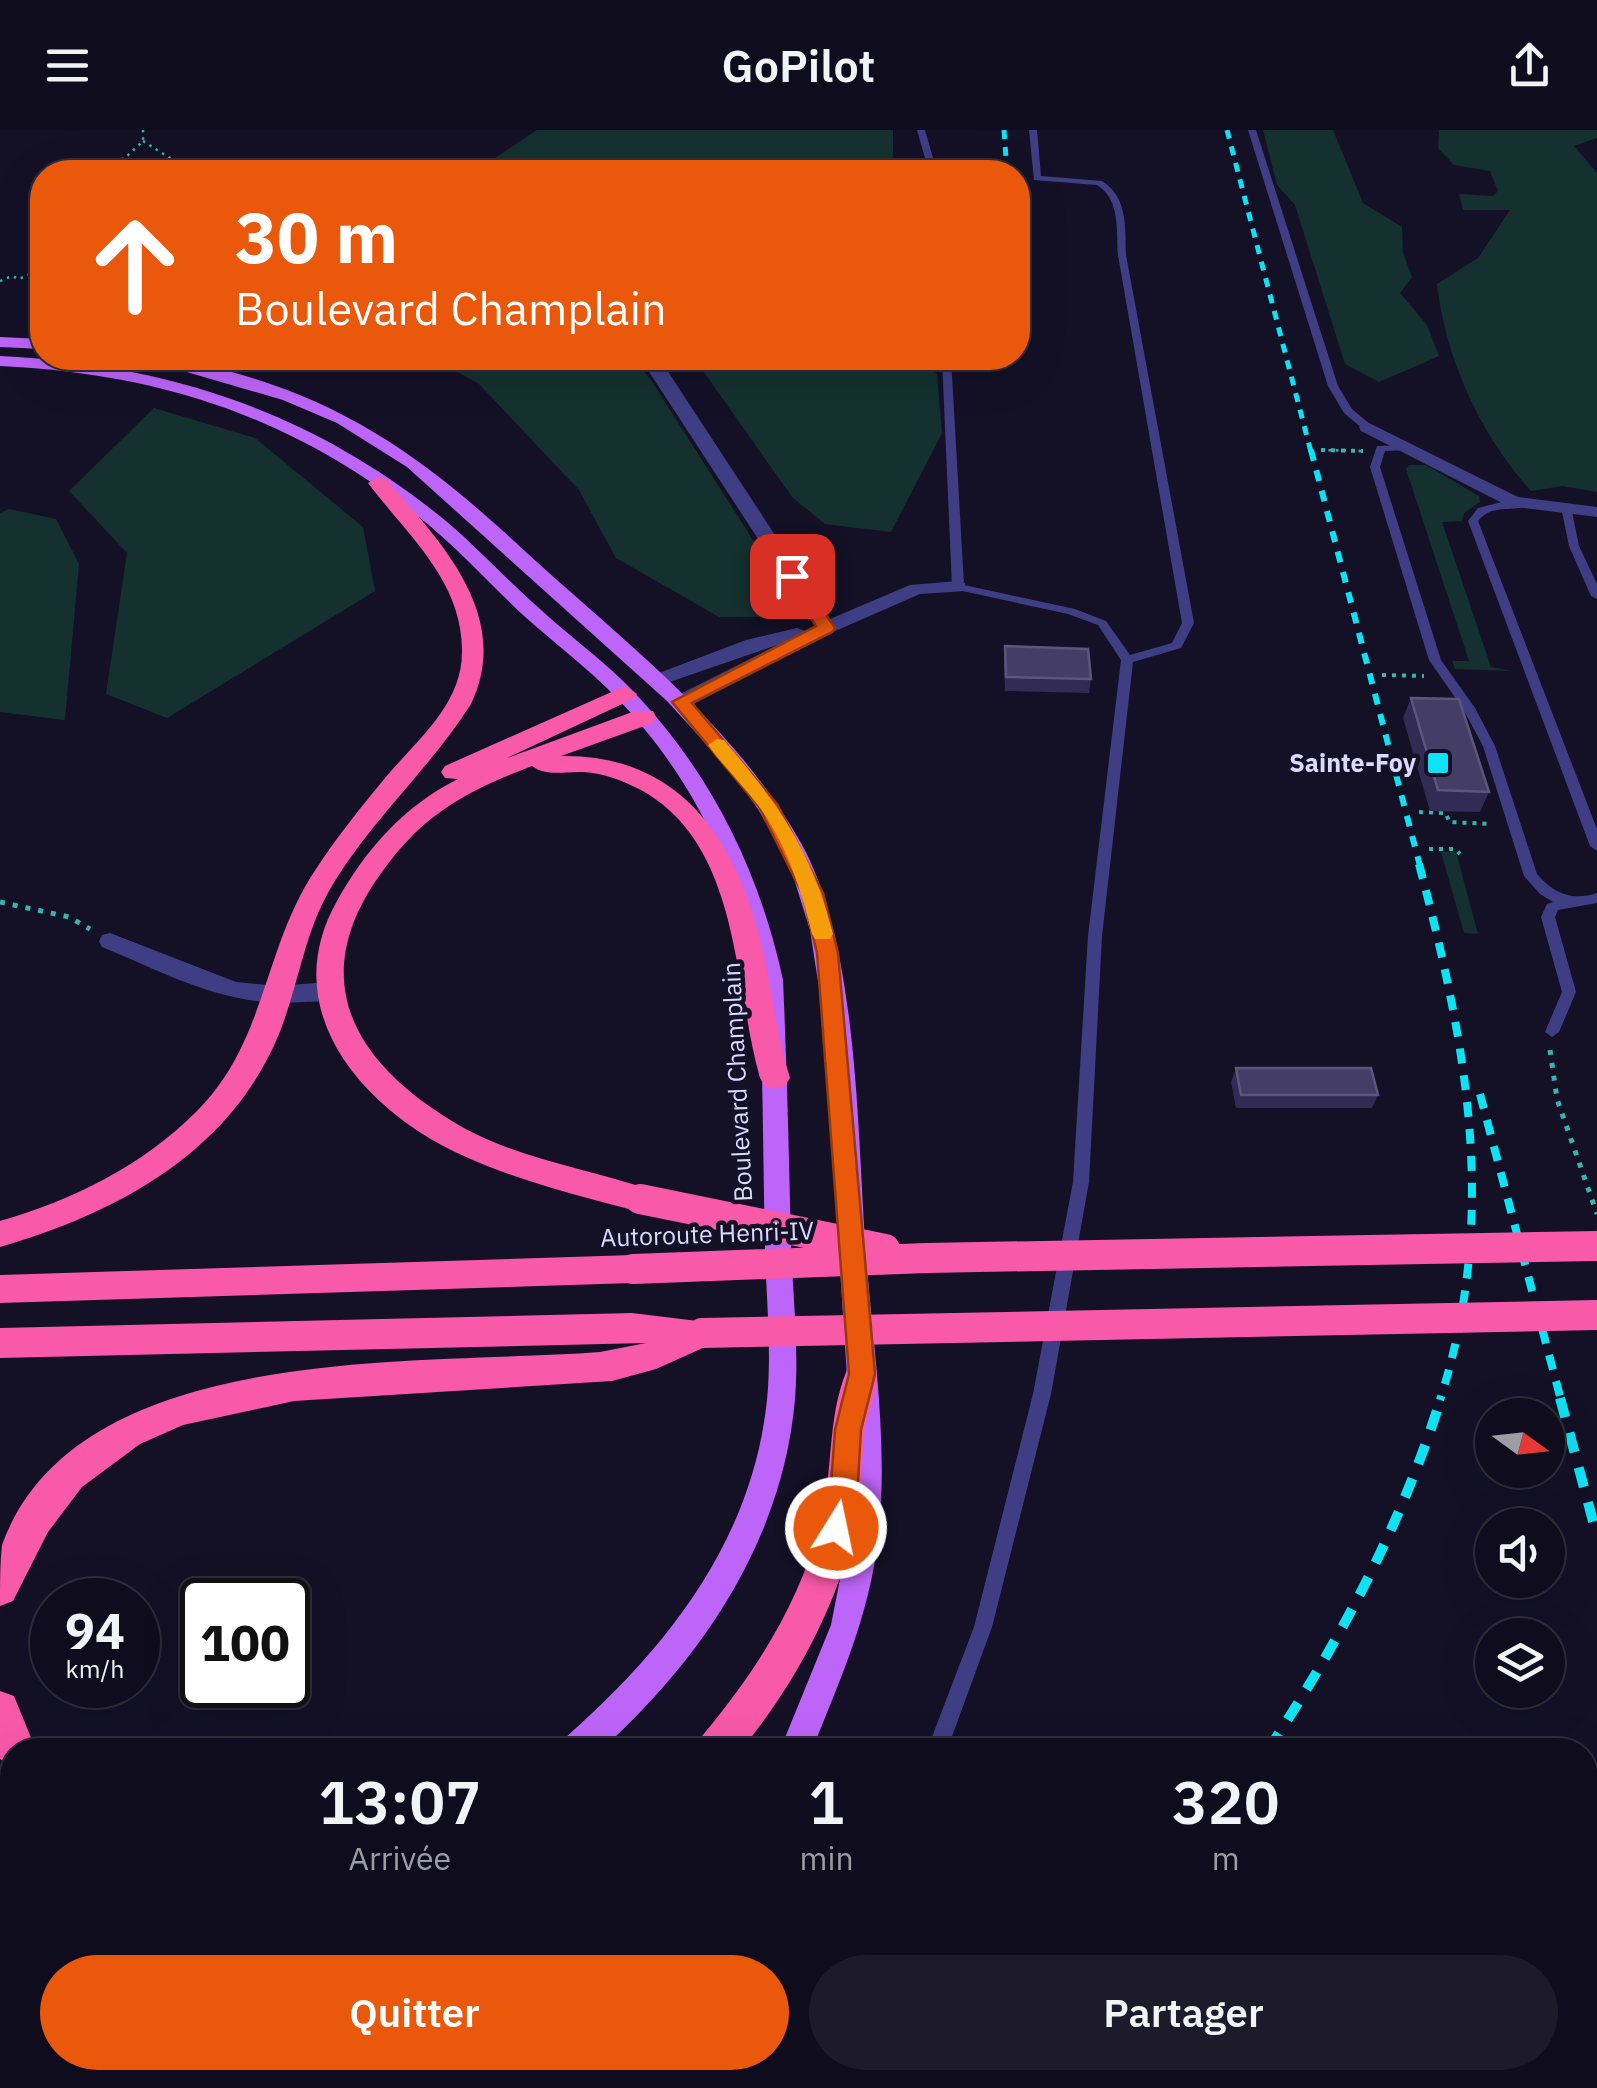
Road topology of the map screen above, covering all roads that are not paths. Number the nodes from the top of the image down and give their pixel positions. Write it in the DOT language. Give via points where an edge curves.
graph roads {
  1 [pos="921,130"];
  2 [pos="1033,130"];
  3 [pos="1252,130"];
  4 [pos="930,160"];
  5 [pos="0,342"];
  6 [pos="30,343"];
  7 [pos="0,361"];
  8 [pos="30,364"];
  9 [pos="100,370"];
  10 [pos="195,370"];
  11 [pos="660,370"];
  12 [pos="947,370"];
  13 [pos="1367,427"];
  14 [pos="1414,450"];
  15 [pos="379,484"];
  16 [pos="1528,505"];
  17 [pos="1566,507"];
  18 [pos="1597,512"];
  19 [pos="958,587"];
  20 [pos="1597,596"];
  21 [pos="826,628"];
  22 [pos="1127,660"];
  23 [pos="658,680"];
  24 [pos="624,694"];
  25 [pos="681,702"];
  26 [pos="644,718"];
  27 [pos="505,770"];
  28 [pos="1597,846"];
  29 [pos="343,852"];
  30 [pos="1597,898"];
  31 [pos="1569,902"];
  32 [pos="110,941"];
  33 [pos="328,992"];
  34 [pos="278,994"];
  35 [pos="1552,1032"];
  36 [pos="775,1078"];
  37 [pos="0,1234"];
  38 [pos="1597,1246"];
  39 [pos="927,1258"];
  40 [pos="0,1289"];
  41 [pos="1597,1315"];
  42 [pos="702,1333"];
  43 [pos="0,1343"];
  44 [pos="862,1374"];
  45 [pos="0,1588"];
  46 [pos="0,1710"];
  47 [pos="11,1738"];
  48 [pos="592,1738"];
  49 [pos="726,1738"];
  50 [pos="801,1738"];
  51 [pos="941,1738"];
  1 -- 4 [label="lane"];
  2 -- 22 [label="lane" via="1037,178 1099,183 1116,197 1188,623 1177,645"];
  3 -- 13 [label="lane" via="1332,386"];
  5 -- 6 [label="main road"];
  7 -- 8 [label="main road, Boulevard Champlain"];
  9 -- 15 [label="main road, Boulevard Champlain" via="223,398 332,449"];
  10 -- 23 [label="main road" via="298,399 423,470"];
  11 -- 21 [label="street"];
  12 -- 19 [label="lane"];
  13 -- 14 [label="street"];
  14 -- 16 [label="street"];
  14 -- 31 [label="lane" via="1392,446 1377,452 1374,467 1436,660 1483,734 1531,876 1546,893"];
  15 -- 24 [label="main road, Boulevard Champlain" via="454,538"];
  15 -- 29 [label="highway" via="444,560 471,626 474,653 462,696 438,736"];
  16 -- 17 [label="street"];
  16 -- 28 [label="lane" via="1486,508 1473,521"];
  17 -- 18 [label="street"];
  17 -- 20 [label="lane" via="1574,546"];
  19 -- 21 [label="street" via="917,589"];
  19 -- 22 [label="lane" via="1102,623"];
  21 -- 23 [label="street" via="753,644"];
  21 -- 25 [label="street"];
  22 -- 51 [label="lane" via="1095,936 1081,1182 1033,1430 982,1627"];
  23 -- 24 [label="main road"];
  23 -- 25 [label="main road"];
  24 -- 26 [label="main road, Boulevard Champlain"];
  24 -- 29 [label="highway" via="424,787"];
  25 -- 26 [label="main road"];
  25 -- 44 [label="main road" via="767,804 812,893 836,1020"];
  26 -- 27 [label="highway"];
  26 -- 36 [label="main road, Boulevard Champlain" via="697,785 742,868 771,980"];
  27 -- 33 [label="highway" via="462,788 411,822 367,874 337,928"];
  27 -- 36 [label="highway" via="599,764 645,779 689,816 733,893"];
  29 -- 34 [label="highway" via="302,923"];
  30 -- 31 [label="lane"];
  31 -- 35 [label="lane" via="1548,911 1569,992"];
  32 -- 34 [label="street" via="233,991"];
  33 -- 34 [label="street"];
  33 -- 39 [label="highway, bridge" via="330,1013 388,1093 450,1135 508,1162 640,1199"];
  34 -- 37 [label="highway" via="245,1071 184,1142 82,1205"];
  36 -- 48 [label="main road, Boulevard Champlain" via="781,1400 767,1473 749,1531 719,1589 630,1704"];
  38 -- 39 [label="highway, Autoroute Henri-IV, bridge"];
  39 -- 40 [label="highway, Autoroute Henri-IV, bridge"];
  41 -- 42 [label="highway, bridge"];
  42 -- 43 [label="highway" via="632,1327"];
  42 -- 45 [label="highway" via="626,1364 330,1384 192,1405 153,1419 83,1462 28,1530"];
  44 -- 49 [label="highway" via="828,1558 798,1630"];
  44 -- 50 [label="main road" via="868,1454 863,1538 846,1625"];
  46 -- 47 [label="highway"];
}
